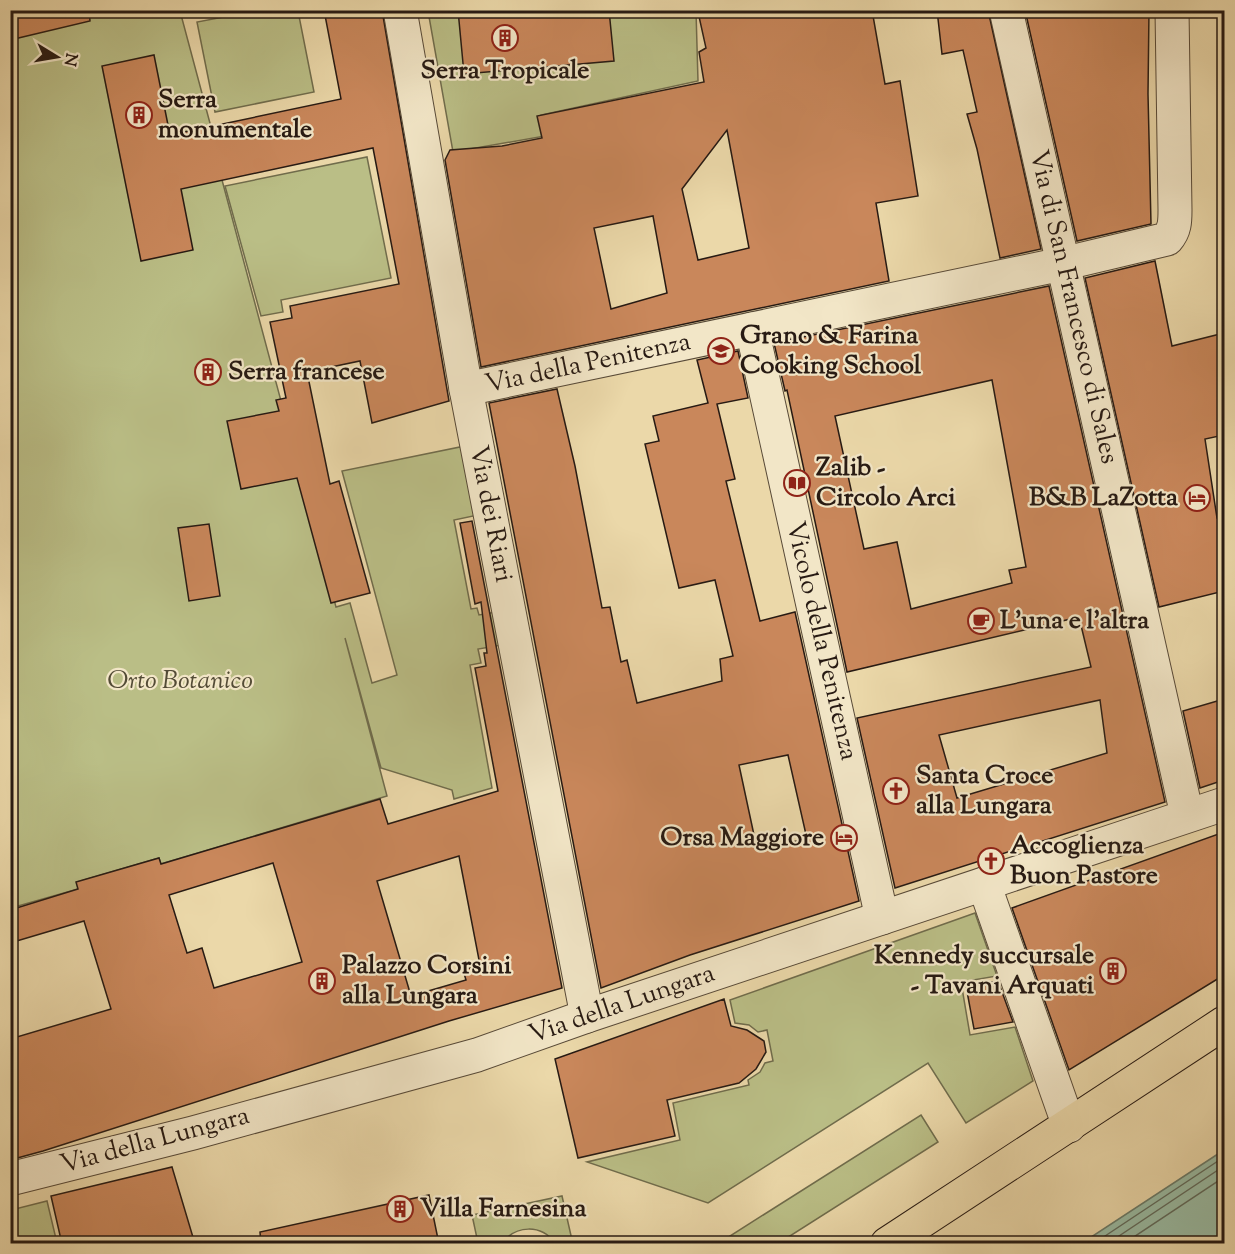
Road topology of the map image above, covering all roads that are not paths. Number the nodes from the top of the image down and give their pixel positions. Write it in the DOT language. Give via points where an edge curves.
graph roads {
  1 [pos="400,10"];
  2 [pos="1006,10"];
  3 [pos="1172,10"];
  4 [pos="1062,264"];
  5 [pos="752,330"];
  6 [pos="466,389"];
  7 [pos="1224,797"];
  8 [pos="1224,804"];
  9 [pos="1187,815"];
  10 [pos="984,884"];
  11 [pos="882,918"];
  12 [pos="587,1016"];
  13 [pos="1224,1023"];
  14 [pos="1069,1126"];
  15 [pos="10,1179"];
  16 [pos="887,1244"];
  1 -- 6 [label="street, Via dei Riari"];
  2 -- 4 [label="street, Via di San Francesco di Sales"];
  3 -- 4 [label="street, Via della Penitenza" via="1172,233 1162,241"];
  4 -- 5 [label="street, Via della Penitenza"];
  4 -- 9 [label="street, Via di San Francesco di Sales"];
  5 -- 6 [label="street, Via della Penitenza"];
  5 -- 11 [label="street, Vicolo della Penitenza"];
  6 -- 12 [label="street, Via dei Riari"];
  7 -- 9 [label="street"];
  8 -- 9 [label="street, Via della Lungara"];
  9 -- 10 [label="street, Via della Lungara"];
  10 -- 11 [label="street, Via della Lungara"];
  10 -- 14 [label="street"];
  11 -- 12 [label="street, Via della Lungara"];
  12 -- 15 [label="street, Via della Lungara" via="477,1055"];
  13 -- 14 [label="main road"];
  14 -- 16 [label="main road"];
}
